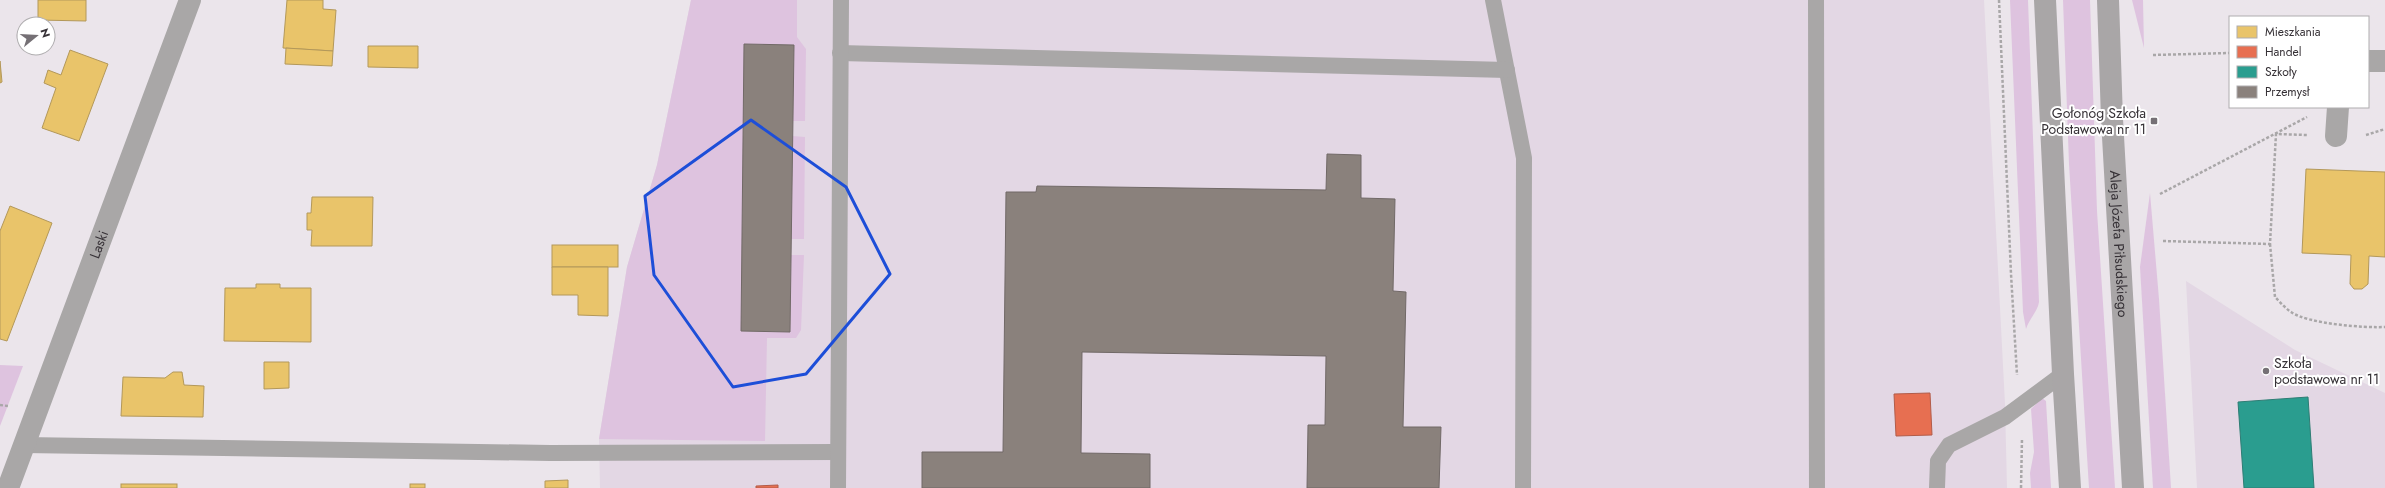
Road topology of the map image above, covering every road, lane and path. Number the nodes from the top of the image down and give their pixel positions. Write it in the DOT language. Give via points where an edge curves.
graph roads {
  1 [pos="190,0"];
  2 [pos="841,0"];
  3 [pos="1493,0"];
  4 [pos="1816,0"];
  5 [pos="1999,0"];
  6 [pos="2045,0"];
  7 [pos="2108,0"];
  8 [pos="840,53"];
  9 [pos="2153,54"];
  10 [pos="2229,54"];
  11 [pos="2369,61"];
  12 [pos="2385,61"];
  13 [pos="1507,70"];
  14 [pos="2338,108"];
  15 [pos="2313,114"];
  16 [pos="2385,129"];
  17 [pos="2276,134"];
  18 [pos="2336,136"];
  19 [pos="2160,194"];
  20 [pos="2163,241"];
  21 [pos="2270,244"];
  22 [pos="2385,327"];
  23 [pos="2063,374"];
  24 [pos="2019,405"];
  25 [pos="24,445"];
  26 [pos="838,452"];
  27 [pos="8,488"];
  28 [pos="838,488"];
  29 [pos="1523,488"];
  30 [pos="1817,488"];
  31 [pos="1937,488"];
  32 [pos="2021,488"];
  33 [pos="2070,488"];
  34 [pos="2133,488"];
  1 -- 25 [label="street, Laski"];
  2 -- 8 [label="lane"];
  3 -- 13 [label="lane"];
  4 -- 30 [label="lane"];
  5 -- 24 [label="path"];
  6 -- 23 [label="street"];
  7 -- 34 [label="street, Aleja Józefa Piłsudskiego" via="2112,119"];
  8 -- 13 [label="lane"];
  8 -- 26 [label="lane"];
  9 -- 10 [label="path"];
  11 -- 12 [label="street"];
  13 -- 29 [label="lane" via="1524,158"];
  14 -- 18 [label="street"];
  15 -- 17 [label="path"];
  16 -- 18 [label="path" via="2359,136"];
  17 -- 18 [label="path"];
  17 -- 19 [label="path"];
  17 -- 21 [label="path"];
  20 -- 21 [label="path"];
  21 -- 22 [label="path" via="2275,297 2292,313 2323,322 2372,328"];
  23 -- 24 [label="lane"];
  23 -- 33 [label="street"];
  24 -- 31 [label="lane" via="2005,417 1949,445 1938,462"];
  24 -- 32 [label="path" via="2023,456"];
  25 -- 26 [label="lane" via="550,453"];
  25 -- 27 [label="street, Laski"];
  26 -- 28 [label="lane"];
}
